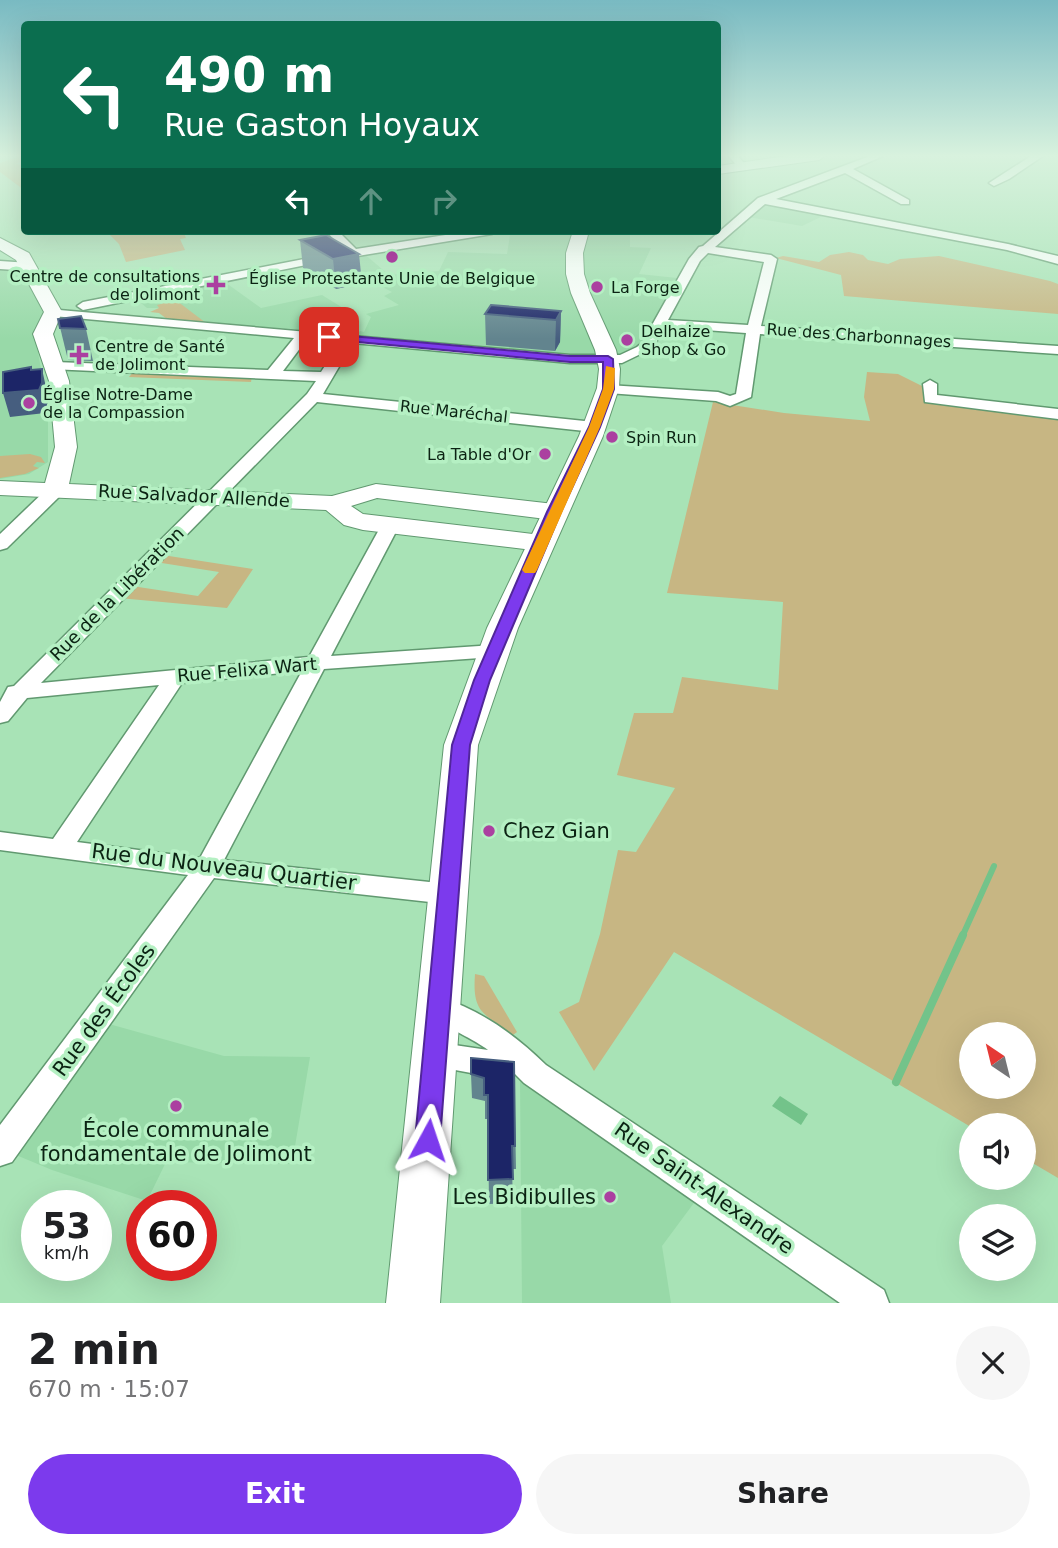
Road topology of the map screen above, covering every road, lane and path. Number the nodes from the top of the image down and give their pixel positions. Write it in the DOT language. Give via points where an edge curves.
graph roads {
  1 [pos="742,217"];
  2 [pos="850,217"];
  3 [pos="336,235"];
  4 [pos="454,235"];
  5 [pos="580,235"];
  6 [pos="721,235"];
  7 [pos="721,235"];
  8 [pos="0,243"];
  9 [pos="703,250"];
  10 [pos="354,253"];
  11 [pos="1058,260"];
  12 [pos="0,265"];
  13 [pos="30,267"];
  14 [pos="53,312"];
  15 [pos="660,323"];
  16 [pos="754,328"];
  17 [pos="303,335"];
  18 [pos="350,338"];
  19 [pos="1058,350"];
  20 [pos="608,359"];
  21 [pos="55,366"];
  22 [pos="272,375"];
  23 [pos="326,377"];
  24 [pos="608,389"];
  25 [pos="930,396"];
  26 [pos="313,397"];
  27 [pos="1058,414"];
  28 [pos="594,427"];
  29 [pos="65,456"];
  30 [pos="0,487"];
  31 [pos="55,491"];
  32 [pos="213,497"];
  33 [pos="341,510"];
  34 [pos="554,512"];
  35 [pos="390,526"];
  36 [pos="541,543"];
  37 [pos="0,544"];
  38 [pos="494,651"];
  39 [pos="318,663"];
  40 [pos="176,676"];
  41 [pos="10,693"];
  42 [pos="0,716"];
  43 [pos="0,841"];
  44 [pos="60,848"];
  45 [pos="207,868"];
  46 [pos="448,894"];
  47 [pos="437,1032"];
  48 [pos="535,1074"];
  49 [pos="0,1152"];
  50 [pos="413,1303"];
  51 [pos="871,1303"];
  1 -- 7 [label="street"];
  2 -- 11 [label="street"];
  3 -- 10 [label="street"];
  4 -- 10 [label="street"];
  5 -- 20 [label="main road" via="574,257 577,283"];
  6 -- 9 [label="street"];
  8 -- 13 [label="street"];
  9 -- 15 [label="street"];
  9 -- 16 [label="street" via="772,259"];
  10 -- 14 [label="street"];
  12 -- 13 [label="street"];
  13 -- 14 [label="street"];
  14 -- 17 [label="street"];
  14 -- 21 [label="street" via="43,334"];
  15 -- 16 [label="street, Rue des Charbonnages"];
  15 -- 20 [label="street" via="642,350 622,359"];
  16 -- 19 [label="street, Rue des Charbonnages"];
  16 -- 24 [label="street" via="743,397"];
  17 -- 18 [label="street"];
  17 -- 22 [label="street"];
  18 -- 20 [label="street"];
  18 -- 23 [label="street, Rue de la Libération"];
  20 -- 24 [label="main road"];
  21 -- 22 [label="street"];
  21 -- 29 [label="street" via="62,397"];
  22 -- 23 [label="street"];
  23 -- 26 [label="street, Rue de la Libération"];
  24 -- 28 [label="main road"];
  25 -- 27 [label="street"];
  26 -- 28 [label="street, Rue Maréchal"];
  26 -- 32 [label="street, Rue de la Libération"];
  28 -- 34 [label="main road"];
  29 -- 30 [label="street" via="48,471"];
  29 -- 31 [label="street"];
  30 -- 31 [label="street, Rue Salvador Allende"];
  31 -- 32 [label="street, Rue Salvador Allende"];
  31 -- 37 [label="street"];
  32 -- 33 [label="street, Rue Salvador Allende"];
  32 -- 41 [label="street, Rue de la Libération"];
  33 -- 34 [label="street" via="368,493"];
  33 -- 35 [label="street" via="363,522"];
  34 -- 36 [label="main road"];
  35 -- 36 [label="street"];
  35 -- 39 [label="street, Rue des Écoles"];
  36 -- 38 [label="main road"];
  38 -- 39 [label="street, Rue Felixa Wart"];
  38 -- 46 [label="main road" via="472,702 461,745"];
  39 -- 40 [label="street, Rue Felixa Wart"];
  39 -- 45 [label="street, Rue des Écoles"];
  40 -- 41 [label="street, Rue Felixa Wart"];
  40 -- 44 [label="street"];
  41 -- 42 [label="street, Rue de la Libération"];
  43 -- 44 [label="street, Rue du Nouveau Quartier"];
  44 -- 45 [label="street, Rue du Nouveau Quartier"];
  45 -- 46 [label="street, Rue du Nouveau Quartier"];
  45 -- 49 [label="street, Rue des Écoles"];
  46 -- 47 [label="main road"];
  47 -- 48 [label="street, Rue Saint-Alexandre" via="471,1059"];
  47 -- 48 [label="street, Rue Saint-Alexandre" via="471,1020"];
  47 -- 50 [label="main road"];
  48 -- 51 [label="street, Rue Saint-Alexandre"];
}
